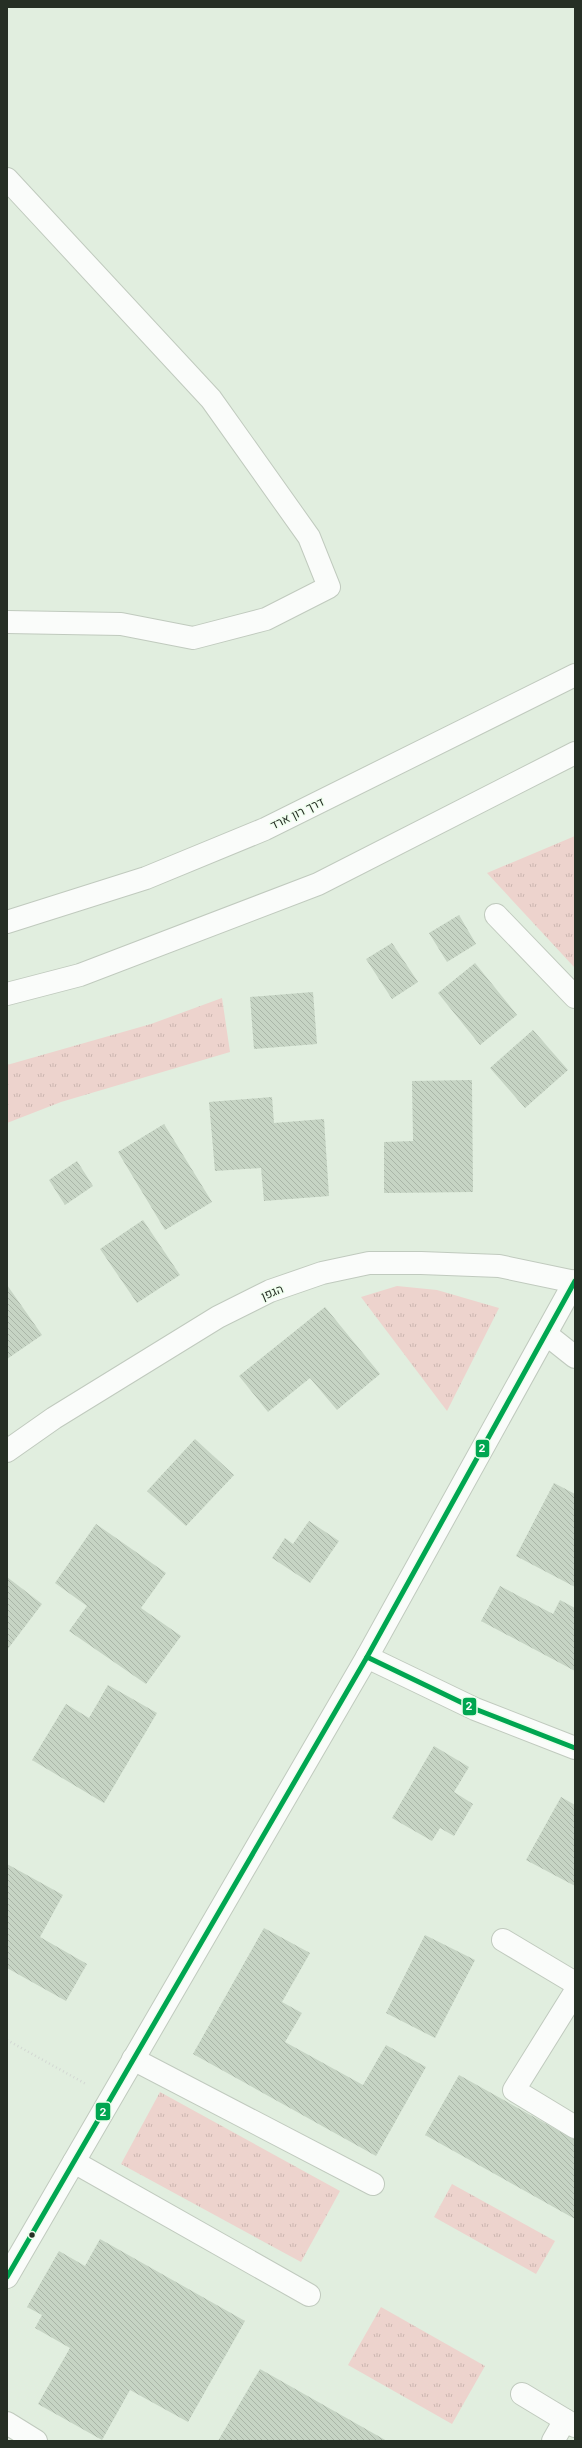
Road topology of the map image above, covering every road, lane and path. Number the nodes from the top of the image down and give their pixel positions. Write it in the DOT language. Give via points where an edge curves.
graph roads {
  1 [pos="7,179"];
  2 [pos="7,622"];
  3 [pos="575,675"];
  4 [pos="575,754"];
  5 [pos="496,916"];
  6 [pos="7,922"];
  7 [pos="7,994"];
  8 [pos="575,998"];
  9 [pos="575,1282"];
  10 [pos="546,1334"];
  11 [pos="575,1357"];
  12 [pos="7,1451"];
  13 [pos="367,1657"];
  14 [pos="575,1748"];
  15 [pos="503,1940"];
  16 [pos="575,1983"];
  17 [pos="575,1992"];
  18 [pos="7,2040"];
  19 [pos="133,2059"];
  20 [pos="111,2098"];
  21 [pos="575,2127"];
  22 [pos="74,2162"];
  23 [pos="373,2184"];
  24 [pos="7,2277"];
  25 [pos="309,2295"];
  26 [pos="522,2394"];
  27 [pos="7,2423"];
  28 [pos="570,2423"];
  29 [pos="36,2441"];
  30 [pos="553,2441"];
  1 -- 2 [label="street" via="211,399 309,537 329,587 266,619 193,638 121,624"];
  3 -- 6 [label="street, דרך רון ארד" via="265,829 146,878"];
  4 -- 7 [label="street" via="318,884 80,975"];
  5 -- 8 [label="street"];
  9 -- 10 [label="street"];
  9 -- 12 [label="street, הגפן" via="499,1266 460,1264 369,1263 322,1273 270,1291 218,1317 54,1418"];
  10 -- 11 [label="street"];
  10 -- 13 [label="street"];
  13 -- 14 [label="street" via="475,1709"];
  13 -- 19 [label="street"];
  15 -- 16 [label="street"];
  17 -- 21 [label="street" via="514,2090"];
  18 -- 20 [label="path"];
  19 -- 20 [label="street"];
  19 -- 23 [label="street"];
  20 -- 22 [label="street"];
  22 -- 24 [label="street"];
  22 -- 25 [label="street"];
  26 -- 28 [label="street"];
  27 -- 29 [label="street"];
  28 -- 30 [label="street"];
}
